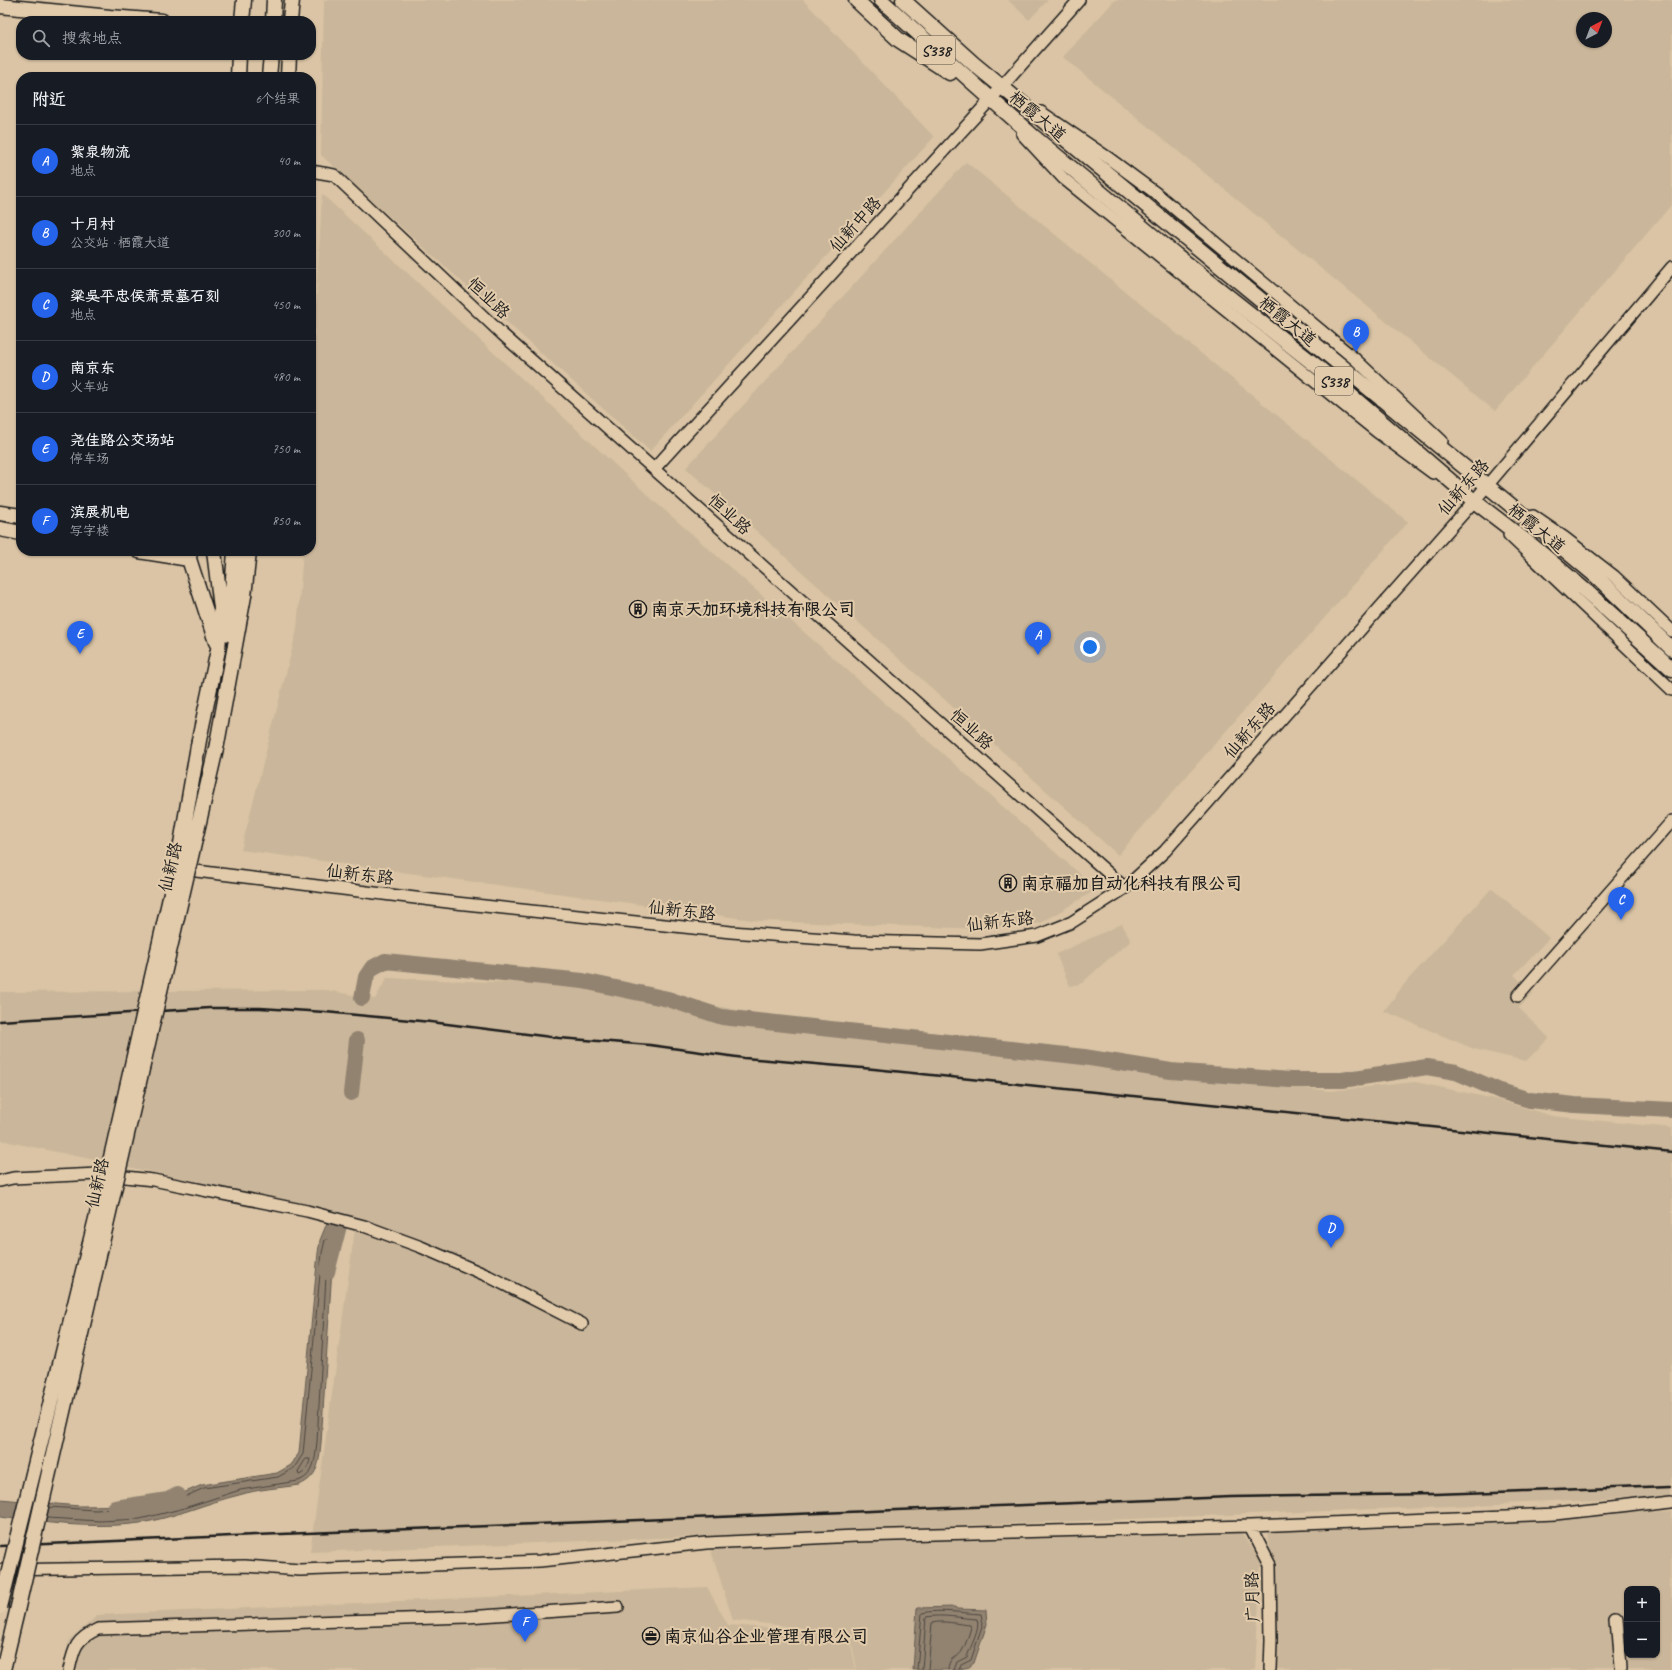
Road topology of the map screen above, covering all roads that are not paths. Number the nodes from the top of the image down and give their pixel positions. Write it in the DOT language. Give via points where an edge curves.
graph roads {
  1 [pos="244,0"];
  2 [pos="250,0"];
  3 [pos="274,0"];
  4 [pos="292,0"];
  5 [pos="856,0"];
  6 [pos="881,0"];
  7 [pos="903,0"];
  8 [pos="918,0"];
  9 [pos="1079,0"];
  10 [pos="0,6"];
  11 [pos="92,16"];
  12 [pos="242,16"];
  13 [pos="249,16"];
  14 [pos="273,16"];
  15 [pos="290,16"];
  16 [pos="239,60"];
  17 [pos="247,60"];
  18 [pos="271,60"];
  19 [pos="289,60"];
  20 [pos="238,72"];
  21 [pos="246,72"];
  22 [pos="269,72"];
  23 [pos="288,72"];
  24 [pos="1002,87"];
  25 [pos="991,100"];
  26 [pos="316,172"];
  27 [pos="1672,267"];
  28 [pos="654,470"];
  29 [pos="1486,486"];
  30 [pos="1474,501"];
  31 [pos="0,513"];
  32 [pos="16,515"];
  33 [pos="0,529"];
  34 [pos="16,532"];
  35 [pos="189,556"];
  36 [pos="215,556"];
  37 [pos="235,556"];
  38 [pos="248,556"];
  39 [pos="1672,631"];
  40 [pos="1672,649"];
  41 [pos="218,650"];
  42 [pos="1672,670"];
  43 [pos="1672,690"];
  44 [pos="225,704"];
  45 [pos="1672,821"];
  46 [pos="188,870"];
  47 [pos="1126,888"];
  48 [pos="1518,996"];
  49 [pos="0,1181"];
  50 [pos="582,1324"];
  51 [pos="1672,1501"];
  52 [pos="1250,1526"];
  53 [pos="0,1570"];
  54 [pos="0,1607"];
  55 [pos="618,1607"];
  56 [pos="1617,1618"];
  57 [pos="3,1670"];
  58 [pos="69,1670"];
  59 [pos="1270,1670"];
  60 [pos="1621,1670"];
  1 -- 12 [label="main road"];
  2 -- 13 [label="main road"];
  3 -- 14 [label="main road"];
  4 -- 15 [label="main road"];
  5 -- 25 [label="main road" via="899,40"];
  6 -- 25 [label="main road, 栖霞大道 / S338"];
  7 -- 24 [label="main road, 栖霞大道 / S338"];
  8 -- 24 [label="main road"];
  9 -- 24 [label="street, 仙新中路"];
  10 -- 11 [label="main road"];
  16 -- 20 [label="main road"];
  17 -- 21 [label="main road"];
  18 -- 22 [label="main road"];
  19 -- 23 [label="main road"];
  24 -- 25 [label="street, 仙新中路"];
  24 -- 29 [label="main road, 栖霞大道 / S338"];
  25 -- 28 [label="street, 仙新中路"];
  25 -- 30 [label="main road, 栖霞大道 / S338" via="1176,255 1319,368"];
  26 -- 28 [label="street, 恒业路" via="334,175 502,334"];
  27 -- 29 [label="street, 仙新东路"];
  28 -- 47 [label="street, 恒业路"];
  29 -- 30 [label="street, 仙新东路"];
  29 -- 39 [label="street" via="1566,538 1614,576"];
  29 -- 40 [label="main road, 栖霞大道 / S338" via="1597,577"];
  30 -- 42 [label="main road, 栖霞大道 / S338" via="1586,591"];
  30 -- 43 [label="street"];
  30 -- 47 [label="street, 仙新东路" via="1165,851"];
  31 -- 32 [label="main road"];
  33 -- 34 [label="main road"];
  35 -- 41 [label="main road, 仙新路"];
  36 -- 41 [label="main road, 仙新路" via="221,608"];
  37 -- 44 [label="main road, 仙新路"];
  38 -- 44 [label="main road, 仙新路"];
  41 -- 54 [label="main road, 仙新路, bridge" via="199,740 176,874 108,1166"];
  44 -- 46 [label="main road, 仙新路, bridge"];
  45 -- 48 [label="street"];
  46 -- 47 [label="street, 仙新东路" via="456,903 730,932 854,941 980,944 1037,936 1072,922"];
  46 -- 57 [label="main road, 仙新路, bridge"];
  49 -- 50 [label="street" via="13,1178 98,1174 153,1180 307,1211 364,1226 421,1247 488,1276"];
  51 -- 52 [label="street" via="1555,1514"];
  52 -- 53 [label="street" via="714,1542 540,1561 315,1570 245,1566"];
  52 -- 59 [label="street, 广月路" via="1270,1565"];
  55 -- 58 [label="street" via="467,1617 98,1629 85,1635 77,1644"];
  56 -- 60 [label="street"];
}
